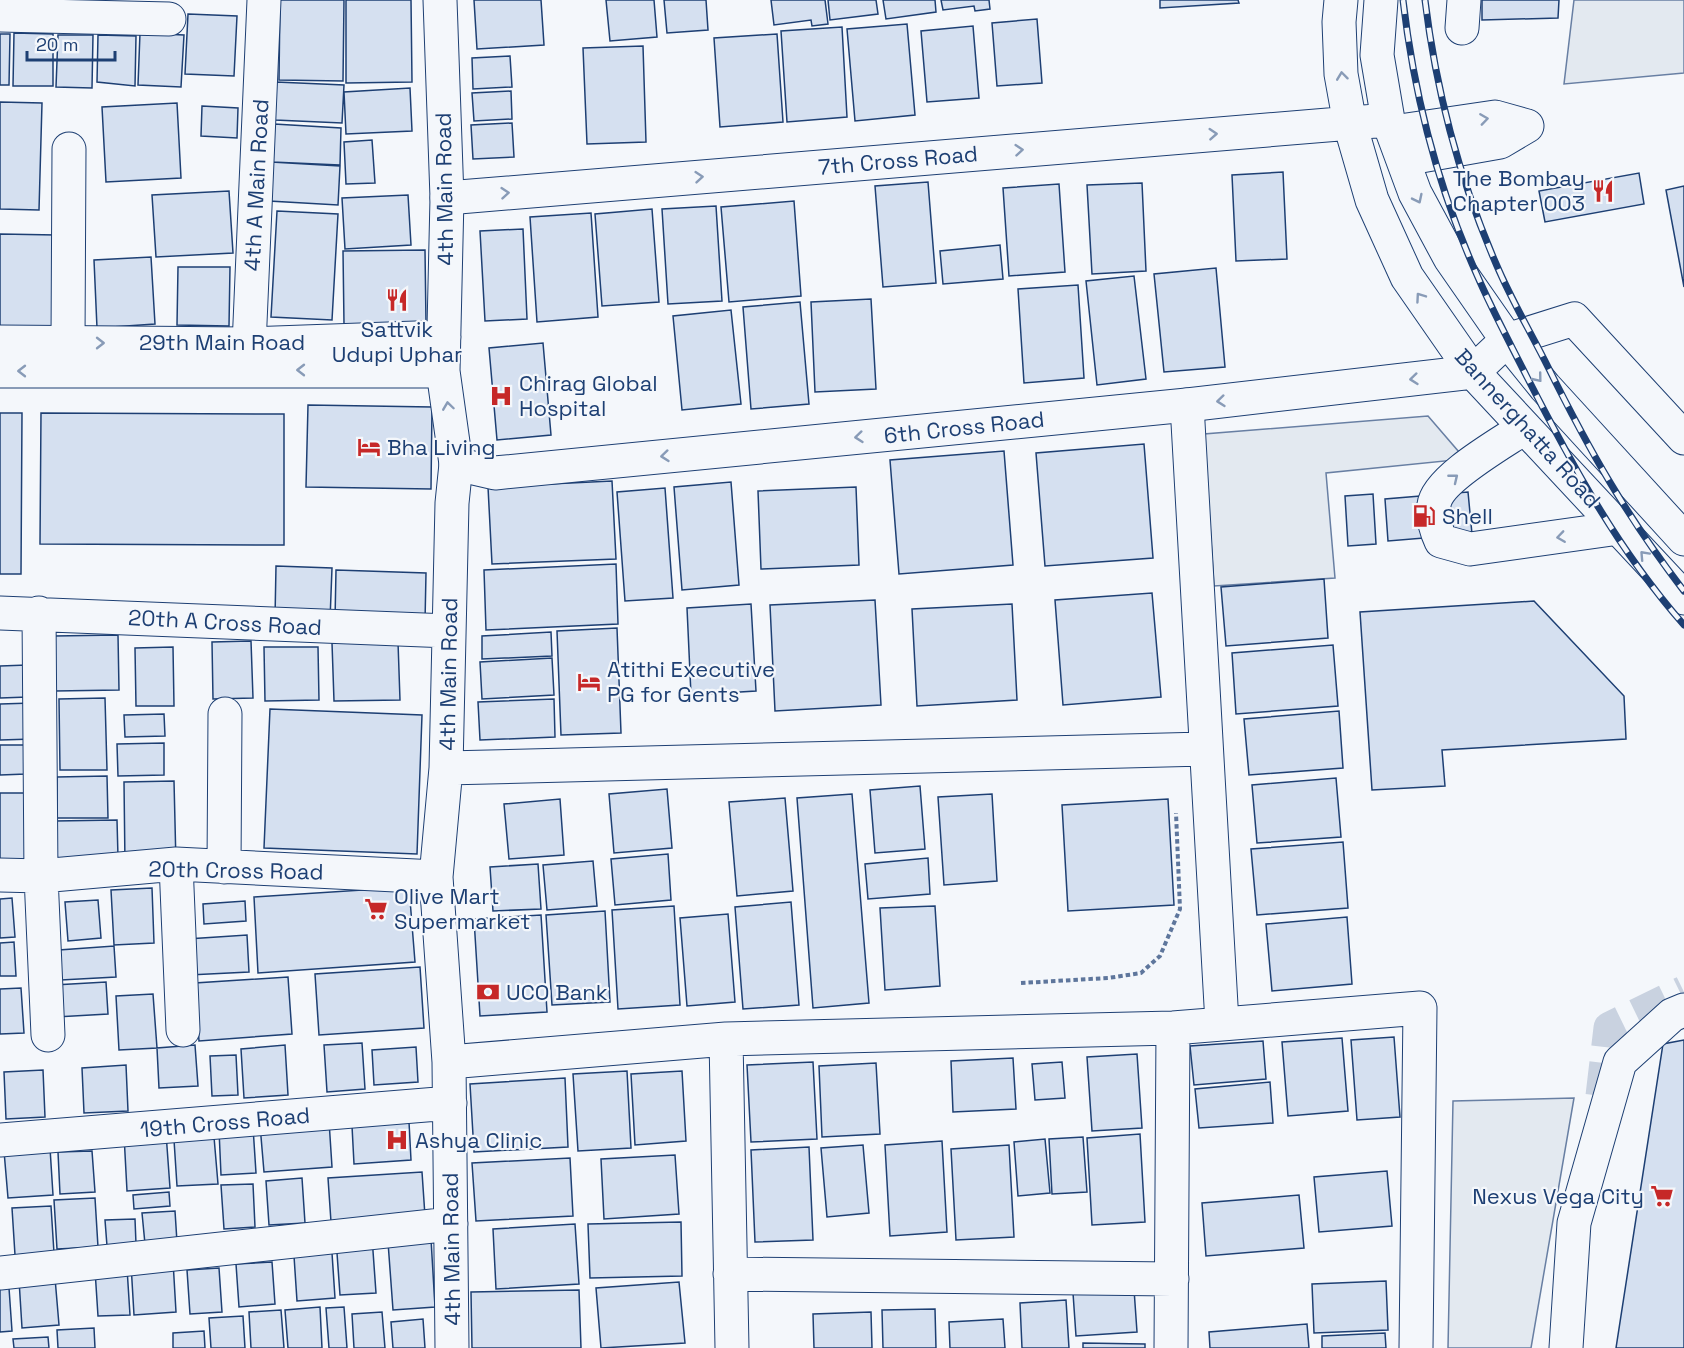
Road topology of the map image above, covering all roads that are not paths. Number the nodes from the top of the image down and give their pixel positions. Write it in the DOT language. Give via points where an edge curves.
graph roads {
  1 [pos="264,0"];
  2 [pos="440,0"];
  3 [pos="1341,0"];
  4 [pos="1381,0"];
  5 [pos="0,15"];
  6 [pos="169,19"];
  7 [pos="1350,124"];
  8 [pos="1395,137"];
  9 [pos="69,149"];
  10 [pos="447,198"];
  11 [pos="444,337"];
  12 [pos="1507,340"];
  13 [pos="0,342"];
  14 [pos="68,343"];
  15 [pos="248,357"];
  16 [pos="443,370"];
  17 [pos="0,371"];
  18 [pos="1473,372"];
  19 [pos="1187,405"];
  20 [pos="1524,428"];
  21 [pos="1684,438"];
  22 [pos="456,464"];
  23 [pos="1619,528"];
  24 [pos="1684,539"];
  25 [pos="1684,598"];
  26 [pos="0,613"];
  27 [pos="39,613"];
  28 [pos="449,631"];
  29 [pos="225,714"];
  30 [pos="1205,749"];
  31 [pos="446,768"];
  32 [pos="176,864"];
  33 [pos="224,867"];
  34 [pos="0,875"];
  35 [pos="41,876"];
  36 [pos="436,878"];
  37 [pos="1684,1010"];
  38 [pos="1222,1023"];
  39 [pos="1173,1028"];
  40 [pos="183,1030"];
  41 [pos="48,1035"];
  42 [pos="726,1039"];
  43 [pos="450,1062"];
  44 [pos="450,1103"];
  45 [pos="0,1140"];
  46 [pos="451,1224"];
  47 [pos="0,1273"];
  48 [pos="730,1274"];
  49 [pos="1172,1279"];
  50 [pos="452,1348"];
  51 [pos="732,1348"];
  52 [pos="1171,1348"];
  53 [pos="1416,1348"];
  54 [pos="1566,1348"];
  1 -- 15 [label="street, 4th A Main Road"];
  2 -- 10 [label="street, 4th Main Road"];
  7 -- 3 [label="street, Bannerghatta Road, one-way" via="1341,74"];
  4 -- 8 [label="street, Bannerghatta Road" via="1377,55"];
  5 -- 6 [label="street"];
  7 -- 8 [label="street, 7th Cross Road"];
  10 -- 7 [label="street, 7th Cross Road, one-way"];
  18 -- 7 [label="street, Bannerghatta Road, one-way" via="1407,277 1372,200"];
  8 -- 12 [label="street, Bannerghatta Road, one-way" via="1415,193 1450,258"];
  9 -- 14 [label="street"];
  10 -- 11 [label="street, 4th Main Road"];
  11 -- 15 [label="street, 29th Main Road"];
  11 -- 16 [label="street, 4th Main Road"];
  12 -- 18 [label="street"];
  12 -- 21 [label="street" via="1574,319"];
  12 -- 24 [label="street, Bannerghatta Road, one-way"];
  13 -- 14 [label="street, 29th Main Road"];
  14 -- 15 [label="street, 29th Main Road, one-way"];
  16 -- 15 [label="street, 29th Main Road, one-way"];
  15 -- 17 [label="street, 29th Main Road, one-way"];
  22 -- 16 [label="street, 4th Main Road, one-way"];
  18 -- 19 [label="street, 6th Cross Road, one-way"];
  18 -- 20 [label="street, Bannerghatta Road"];
  19 -- 22 [label="street, 6th Cross Road, one-way" via="495,473"];
  19 -- 30 [label="street"];
  20 -- 23 [label="street, Bannerghatta Road"];
  23 -- 20 [label="street, one-way" via="1470,549 1441,541 1435,526 1434,503 1448,481"];
  22 -- 28 [label="street, 4th Main Road"];
  25 -- 23 [label="street, Bannerghatta Road, one-way"];
  26 -- 27 [label="street, 20th A Cross Road"];
  27 -- 28 [label="street, 20th A Cross Road"];
  27 -- 35 [label="street"];
  28 -- 31 [label="street, 4th Main Road"];
  29 -- 33 [label="street"];
  30 -- 31 [label="street"];
  30 -- 38 [label="street"];
  31 -- 36 [label="street, 4th Main Road"];
  32 -- 33 [label="street, 20th Cross Road"];
  32 -- 35 [label="street, 20th Cross Road"];
  32 -- 40 [label="street"];
  33 -- 36 [label="street, 20th Cross Road"];
  34 -- 35 [label="street, 20th Cross Road"];
  35 -- 41 [label="street"];
  36 -- 43 [label="street, 4th Main Road"];
  37 -- 54 [label="street" via="1672,1015 1620,1062 1574,1223"];
  38 -- 39 [label="street"];
  38 -- 53 [label="street" via="1420,1008"];
  39 -- 42 [label="street"];
  39 -- 49 [label="street"];
  42 -- 43 [label="street"];
  42 -- 48 [label="street"];
  43 -- 44 [label="street, 4th Main Road"];
  44 -- 45 [label="street, 19th Cross Road"];
  44 -- 46 [label="street, 4th Main Road"];
  46 -- 47 [label="street"];
  46 -- 50 [label="street, 4th Main Road"];
  48 -- 49 [label="street"];
  48 -- 51 [label="street"];
  49 -- 52 [label="street"];
}
